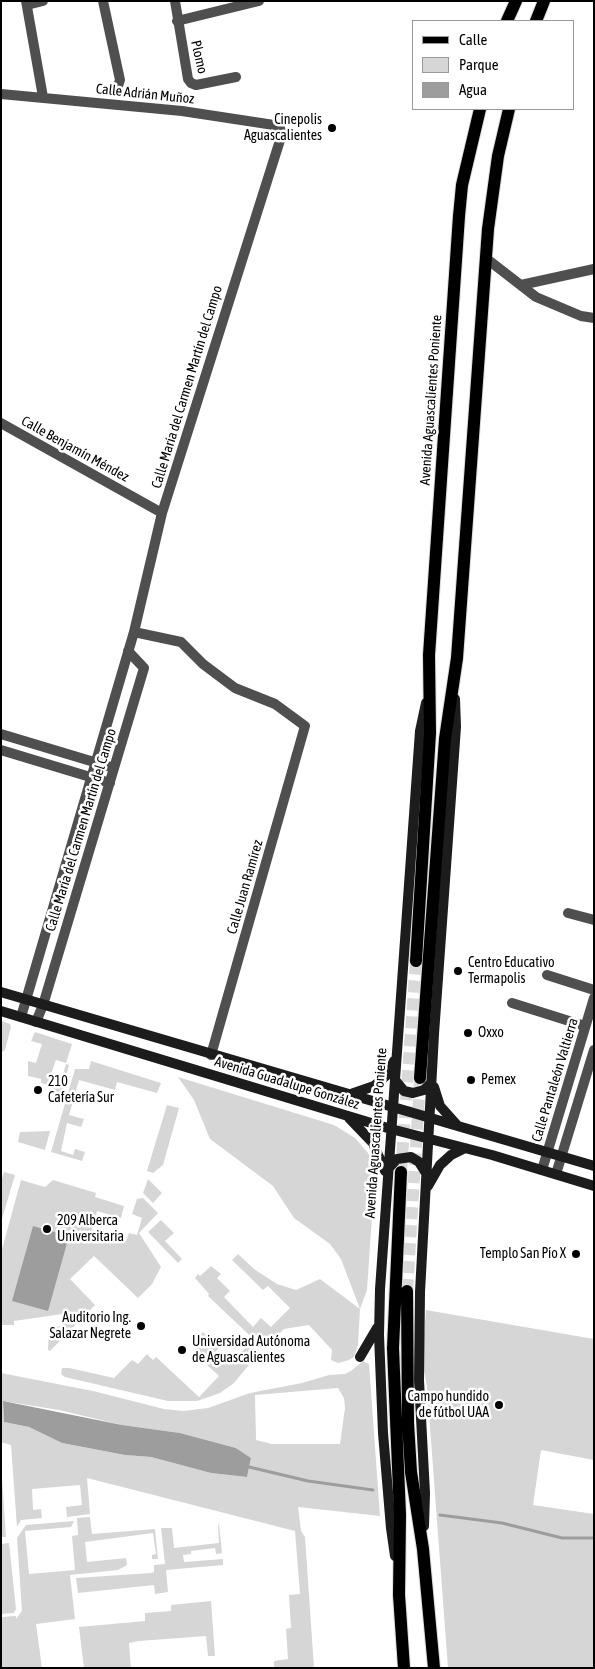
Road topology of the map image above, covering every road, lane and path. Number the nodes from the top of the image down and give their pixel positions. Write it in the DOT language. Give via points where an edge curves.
graph roads {
  1 [pos="43,1"];
  2 [pos="103,1"];
  3 [pos="175,1"];
  4 [pos="259,1"];
  5 [pos="516,1"];
  6 [pos="544,1"];
  7 [pos="27,3"];
  8 [pos="507,20"];
  9 [pos="536,20"];
  10 [pos="177,21"];
  11 [pos="236,77"];
  12 [pos="117,89"];
  13 [pos="1,94"];
  14 [pos="43,97"];
  15 [pos="480,110"];
  16 [pos="509,110"];
  17 [pos="282,134"];
  18 [pos="487,259"];
  19 [pos="594,269"];
  20 [pos="521,285"];
  21 [pos="594,318"];
  22 [pos="1,423"];
  23 [pos="162,513"];
  24 [pos="134,632"];
  25 [pos="128,651"];
  26 [pos="428,695"];
  27 [pos="1,734"];
  28 [pos="1,750"];
  29 [pos="96,762"];
  30 [pos="114,768"];
  31 [pos="91,778"];
  32 [pos="110,783"];
  33 [pos="568,913"];
  34 [pos="594,920"];
  35 [pos="416,960"];
  36 [pos="547,975"];
  37 [pos="594,990"];
  38 [pos="1,992"];
  39 [pos="594,998"];
  40 [pos="26,1000"];
  41 [pos="512,1003"];
  42 [pos="43,1005"];
  43 [pos="1,1011"];
  44 [pos="21,1017"];
  45 [pos="36,1022"];
  46 [pos="585,1026"];
  47 [pos="594,1050"];
  48 [pos="397,1051"];
  49 [pos="211,1055"];
  50 [pos="428,1078"];
  51 [pos="395,1080"];
  52 [pos="347,1095"];
  53 [pos="392,1108"];
  54 [pos="347,1116"];
  55 [pos="429,1118"];
  56 [pos="460,1127"];
  57 [pos="391,1129"];
  58 [pos="428,1138"];
  59 [pos="465,1148"];
  60 [pos="547,1152"];
  61 [pos="561,1157"];
  62 [pos="594,1166"];
  63 [pos="542,1170"];
  64 [pos="392,1174"];
  65 [pos="426,1174"];
  66 [pos="556,1174"];
  67 [pos="594,1186"];
  68 [pos="425,1197"];
  69 [pos="407,1291"];
  70 [pos="379,1320"];
  71 [pos="360,1356"];
  72 [pos="423,1550"];
  73 [pos="399,1574"];
  74 [pos="404,1668"];
  75 [pos="434,1668"];
  1 -- 7 [label="street"];
  2 -- 12 [label="street" via="120,80"];
  3 -- 10 [label="street, Plomo"];
  4 -- 10 [label="street"];
  5 -- 8 [label="main road"];
  6 -- 9 [label="main road"];
  7 -- 14 [label="street"];
  10 -- 11 [label="street, Plomo" via="191,83"];
  13 -- 14 [label="street, Calle Adrián Muñoz"];
  14 -- 17 [label="street, Calle Adrián Muñoz" via="274,125"];
  15 -- 26 [label="main road, Avenida Aguascalientes Poniente" via="462,185 459,216"];
  16 -- 18 [label="main road" via="491,198"];
  17 -- 23 [label="street, Calle María del Carmen Martín del Campo"];
  18 -- 20 [label="street"];
  18 -- 50 [label="main road" via="454,684 446,738"];
  19 -- 20 [label="street"];
  20 -- 21 [label="street" via="536,297 581,316"];
  22 -- 23 [label="street, Calle Benjamín Méndez"];
  23 -- 24 [label="street, Calle María del Carmen Martín del Campo"];
  24 -- 25 [label="street, Calle María del Carmen Martín del Campo"];
  24 -- 49 [label="street, Calle Juan Ramírez" via="181,642 235,688 274,704 305,726"];
  25 -- 29 [label="street, Calle María del Carmen Martín del Campo"];
  25 -- 30 [label="street, Calle María del Carmen Martín del Campo" via="144,668"];
  26 -- 35 [label="main road, Avenida Aguascalientes Poniente" via="430,733"];
  26 -- 48 [label="main road, Avenida Aguascalientes Poniente" via="420,731"];
  27 -- 29 [label="street"];
  28 -- 31 [label="street"];
  29 -- 30 [label="street"];
  29 -- 31 [label="street, Calle María del Carmen Martín del Campo"];
  30 -- 32 [label="street, Calle María del Carmen Martín del Campo"];
  31 -- 32 [label="street"];
  31 -- 40 [label="street, Calle María del Carmen Martín del Campo"];
  32 -- 42 [label="street, Calle María del Carmen Martín del Campo"];
  33 -- 34 [label="street"];
  36 -- 37 [label="street"];
  38 -- 40 [label="main road, Avenida Guadalupe González"];
  39 -- 46 [label="street, Calle Pantaleón Valtierra"];
  40 -- 42 [label="main road, Avenida Guadalupe González"];
  40 -- 44 [label="street, Calle María del Carmen Martín del Campo"];
  41 -- 46 [label="street"];
  42 -- 45 [label="street, Calle María del Carmen Martín del Campo"];
  42 -- 49 [label="main road, Avenida Guadalupe González"];
  43 -- 44 [label="main road, Avenida Guadalupe González"];
  44 -- 45 [label="main road, Avenida Guadalupe González"];
  45 -- 54 [label="main road, Avenida Guadalupe González"];
  46 -- 60 [label="street, Calle Pantaleón Valtierra"];
  47 -- 61 [label="street, Calle Pantaleón Valtierra"];
  48 -- 51 [label="main road, Avenida Aguascalientes Poniente"];
  48 -- 52 [label="main road" via="392,1068 381,1081 366,1090"];
  49 -- 52 [label="main road, Avenida Guadalupe González"];
  50 -- 51 [label="main road" via="424,1090 414,1093 404,1091"];
  50 -- 55 [label="main road"];
  50 -- 56 [label="main road" via="440,1106"];
  51 -- 53 [label="main road, Avenida Aguascalientes Poniente"];
  52 -- 53 [label="main road, Avenida Guadalupe González"];
  53 -- 55 [label="main road, Avenida Guadalupe González"];
  53 -- 57 [label="main road, Avenida Aguascalientes Poniente"];
  54 -- 57 [label="main road, Avenida Guadalupe González"];
  54 -- 64 [label="main road" via="373,1143"];
  55 -- 56 [label="main road, Avenida Guadalupe González"];
  55 -- 58 [label="main road"];
  56 -- 60 [label="main road, Avenida Guadalupe González"];
  57 -- 58 [label="main road, Avenida Guadalupe González"];
  57 -- 64 [label="main road, Avenida Aguascalientes Poniente"];
  58 -- 59 [label="main road, Avenida Guadalupe González"];
  58 -- 65 [label="main road"];
  59 -- 63 [label="main road, Avenida Guadalupe González"];
  59 -- 68 [label="main road" via="440,1164"];
  60 -- 61 [label="main road, Avenida Guadalupe González"];
  60 -- 63 [label="street, Calle Pantaleón Valtierra"];
  61 -- 62 [label="main road, Avenida Guadalupe González"];
  61 -- 66 [label="street, Calle Pantaleón Valtierra"];
  63 -- 66 [label="main road, Avenida Guadalupe González"];
  64 -- 65 [label="main road" via="397,1159 411,1157 422,1165"];
  64 -- 70 [label="main road, Avenida Aguascalientes Poniente"];
  64 -- 73 [label="main road, Avenida Aguascalientes Poniente"];
  65 -- 68 [label="main road"];
  66 -- 67 [label="main road, Avenida Guadalupe González"];
  68 -- 72 [label="main road" via="419,1380"];
  69 -- 72 [label="main road" via="408,1423"];
  70 -- 71 [label="main road" via="373,1338"];
  70 -- 73 [label="main road, Avenida Aguascalientes Poniente" via="386,1487"];
  72 -- 75 [label="main road"];
  73 -- 74 [label="main road, Avenida Aguascalientes Poniente"];
}
